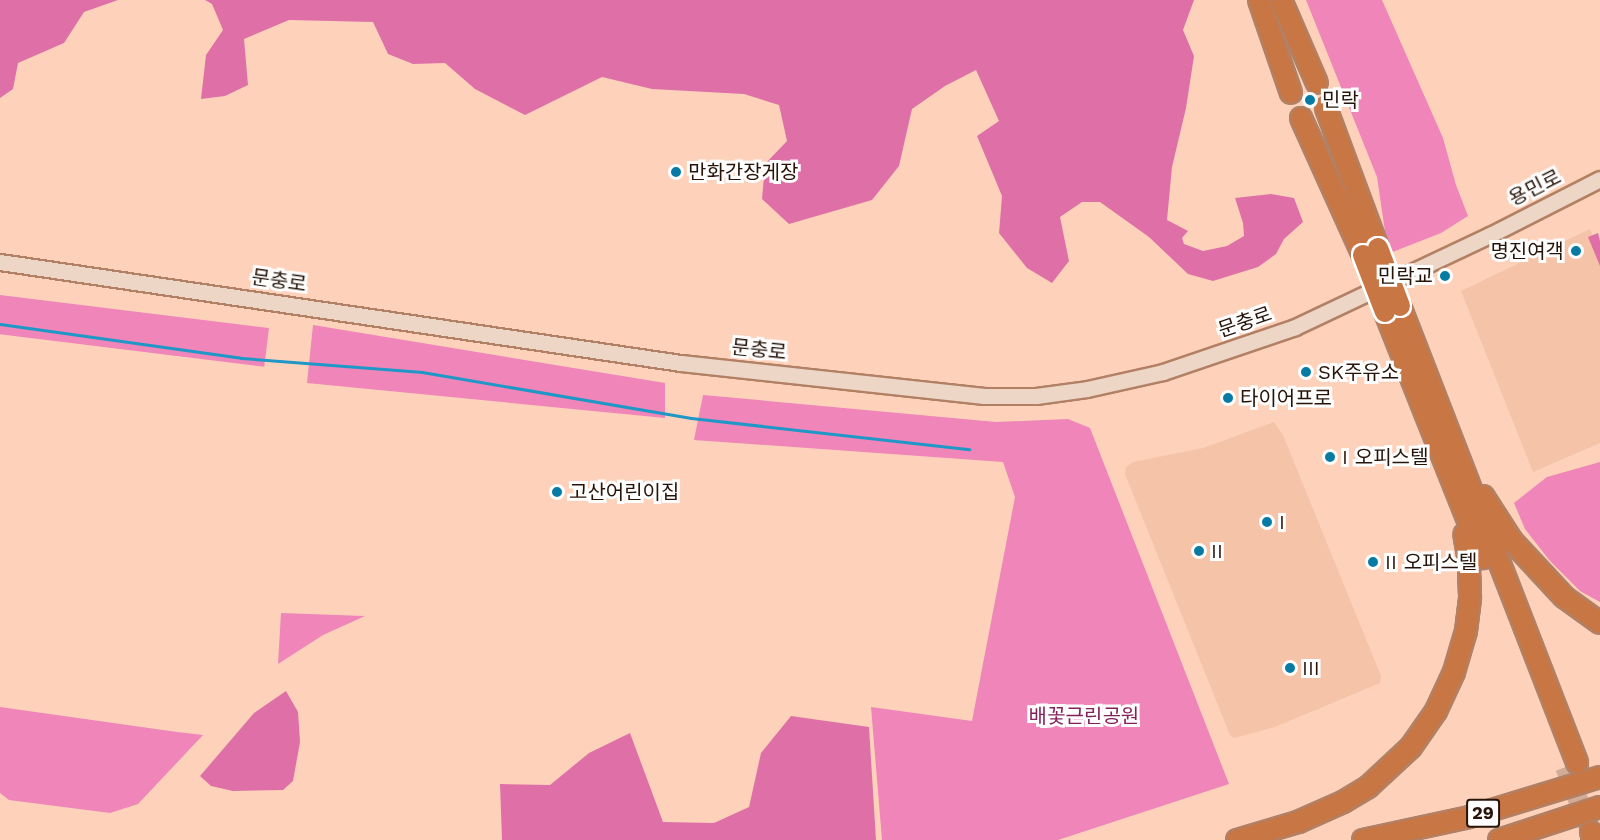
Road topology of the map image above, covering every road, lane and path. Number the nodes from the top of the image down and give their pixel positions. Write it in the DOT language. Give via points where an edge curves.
graph roads {
  1 [pos="1259,0"];
  2 [pos="1281,0"];
  3 [pos="1317,83"];
  4 [pos="1291,93"];
  5 [pos="1326,108"];
  6 [pos="1301,118"];
  7 [pos="1600,178"];
  8 [pos="1490,235"];
  9 [pos="1370,251"];
  10 [pos="0,262"];
  11 [pos="1393,309"];
  12 [pos="1432,388"];
  13 [pos="1458,496"];
  14 [pos="1600,623"];
  15 [pos="1600,777"];
  16 [pos="1600,807"];
  17 [pos="1237,840"];
  18 [pos="1364,840"];
  19 [pos="1499,840"];
  1 -- 4 [label="highway"];
  2 -- 3 [label="highway"];
  5 -- 9 [label="highway"];
  6 -- 9 [label="highway"];
  7 -- 8 [label="street, 용민로"];
  8 -- 10 [label="street, 문충로" via="1294,327 1163,372 1036,396 984,396 681,363"];
  9 -- 11 [label="highway, bridge"];
  11 -- 12 [label="highway"];
  11 -- 13 [label="highway"];
  12 -- 13 [label="highway" via="1571,765"];
  12 -- 14 [label="highway" via="1488,505 1512,541 1564,597"];
  13 -- 17 [label="highway" via="1469,561 1470,596 1466,632 1436,711 1412,747 1368,787 1321,813"];
  15 -- 18 [label="highway, 29" via="1469,817"];
  16 -- 19 [label="highway, 29"];
}
